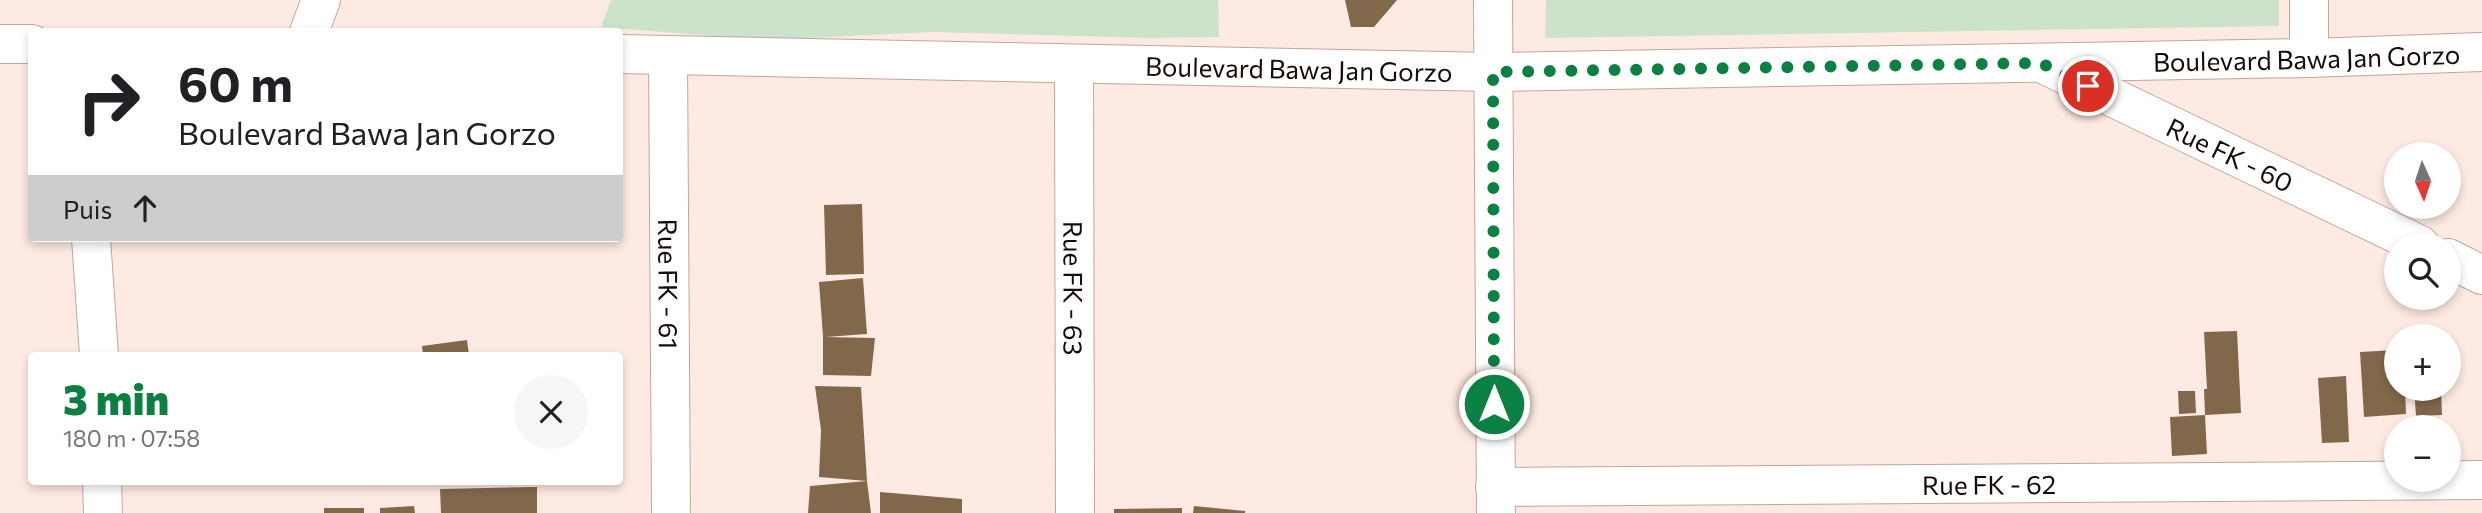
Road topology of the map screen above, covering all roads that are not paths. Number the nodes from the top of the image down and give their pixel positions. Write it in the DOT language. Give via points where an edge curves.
graph roads {
  1 [pos="321,0"];
  2 [pos="1493,0"];
  3 [pos="2309,0"];
  4 [pos="310,28"];
  5 [pos="0,44"];
  6 [pos="28,44"];
  7 [pos="2482,52"];
  8 [pos="623,54"];
  9 [pos="668,56"];
  10 [pos="2309,58"];
  11 [pos="2041,63"];
  12 [pos="1074,64"];
  13 [pos="1493,72"];
  14 [pos="2395,233"];
  15 [pos="91,242"];
  16 [pos="2461,264"];
  17 [pos="2482,275"];
  18 [pos="99,352"];
  19 [pos="2482,480"];
  20 [pos="102,485"];
  21 [pos="1495,500"];
  22 [pos="103,513"];
  23 [pos="671,513"];
  24 [pos="1075,513"];
  1 -- 4 [label="street"];
  2 -- 13 [label="street"];
  3 -- 10 [label="street"];
  5 -- 6 [label="street"];
  7 -- 10 [label="street, Boulevard Bawa Jan Gorzo"];
  8 -- 9 [label="street, Boulevard Bawa Jan Gorzo"];
  9 -- 12 [label="street, Boulevard Bawa Jan Gorzo"];
  9 -- 23 [label="street, Rue FK - 61"];
  10 -- 11 [label="street, Boulevard Bawa Jan Gorzo"];
  11 -- 13 [label="street, Boulevard Bawa Jan Gorzo"];
  11 -- 14 [label="street, Rue FK - 60"];
  12 -- 13 [label="street, Boulevard Bawa Jan Gorzo"];
  12 -- 24 [label="street, Rue FK - 63"];
  13 -- 21 [label="street"];
  15 -- 18 [label="street"];
  16 -- 17 [label="street"];
  19 -- 21 [label="street, Rue FK - 62"];
  20 -- 22 [label="street"];
}
